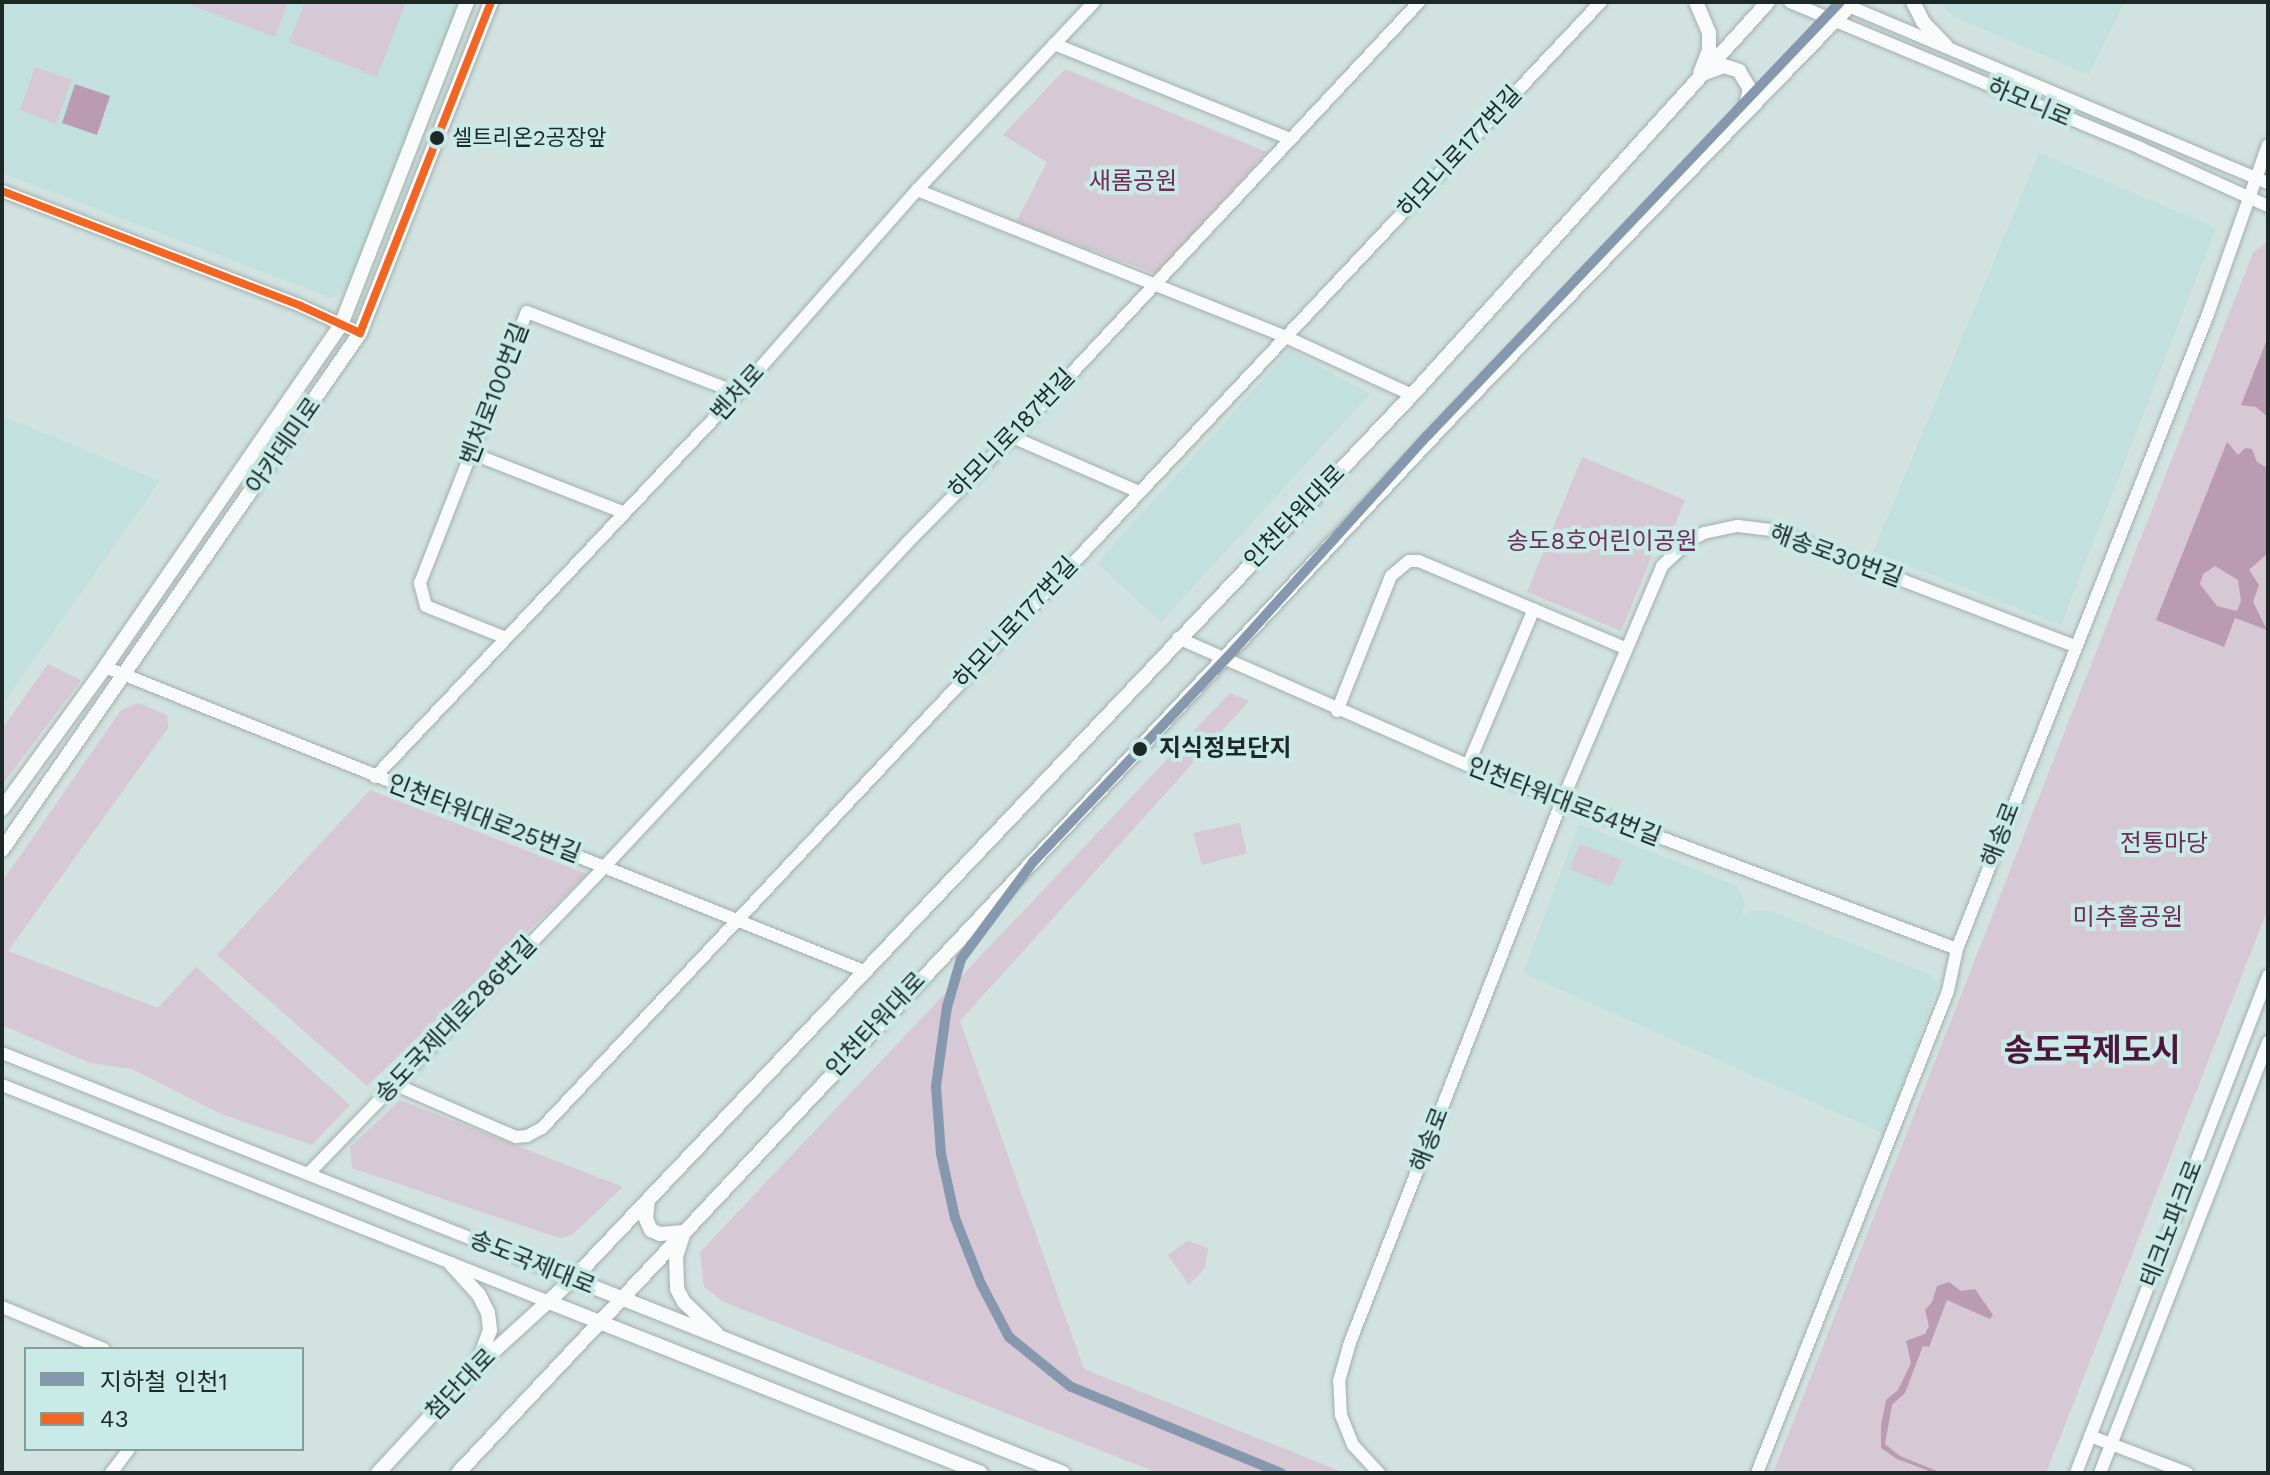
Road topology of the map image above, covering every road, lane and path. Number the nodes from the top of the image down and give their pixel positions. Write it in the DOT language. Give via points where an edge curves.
graph roads {
  1 [pos="467,2"];
  2 [pos="491,2"];
  3 [pos="1094,2"];
  4 [pos="1419,2"];
  5 [pos="1601,2"];
  6 [pos="1696,2"];
  7 [pos="1768,2"];
  8 [pos="1790,2"];
  9 [pos="1913,2"];
  10 [pos="1847,3"];
  11 [pos="1835,20"];
  12 [pos="1054,44"];
  13 [pos="1946,46"];
  14 [pos="1700,77"];
  15 [pos="1742,116"];
  16 [pos="1288,138"];
  17 [pos="2268,145"];
  18 [pos="2255,177"];
  19 [pos="2268,183"];
  20 [pos="917,190"];
  21 [pos="2,191"];
  22 [pos="2251,199"];
  23 [pos="2268,206"];
  24 [pos="1153,284"];
  25 [pos="341,325"];
  26 [pos="360,333"];
  27 [pos="1286,337"];
  28 [pos="738,393"];
  29 [pos="1412,395"];
  30 [pos="1012,437"];
  31 [pos="471,453"];
  32 [pos="1139,492"];
  33 [pos="625,513"];
  34 [pos="1534,609"];
  35 [pos="506,638"];
  36 [pos="1178,638"];
  37 [pos="2075,646"];
  38 [pos="1625,648"];
  39 [pos="1226,660"];
  40 [pos="105,667"];
  41 [pos="125,676"];
  42 [pos="1337,711"];
  43 [pos="1468,765"];
  44 [pos="375,777"];
  45 [pos="1562,801"];
  46 [pos="2,809"];
  47 [pos="2,850"];
  48 [pos="605,866"];
  49 [pos="737,918"];
  50 [pos="1957,949"];
  51 [pos="864,971"];
  52 [pos="2268,976"];
  53 [pos="2268,1042"];
  54 [pos="2,1053"];
  55 [pos="394,1084"];
  56 [pos="2,1085"];
  57 [pos="308,1174"];
  58 [pos="648,1199"];
  59 [pos="684,1230"];
  60 [pos="451,1264"];
  61 [pos="573,1279"];
  62 [pos="619,1298"];
  63 [pos="549,1302"];
  64 [pos="2,1307"];
  65 [pos="600,1323"];
  66 [pos="722,1339"];
  67 [pos="99,1347"];
  68 [pos="474,1369"];
  69 [pos="2090,1436"];
  70 [pos="2112,1442"];
  71 [pos="128,1451"];
  72 [pos="111,1473"];
  73 [pos="378,1473"];
  74 [pos="458,1473"];
  75 [pos="980,1473"];
  76 [pos="1063,1473"];
  77 [pos="1379,1473"];
  78 [pos="1757,1473"];
  79 [pos="2076,1473"];
  80 [pos="2100,1473"];
  81 [pos="2187,1473"];
  1 -- 25 [label="main road, 아카데미로"];
  2 -- 26 [label="main road, 아카데미로"];
  3 -- 12 [label="street, 벤처로"];
  4 -- 16 [label="street, 하모니로187번길"];
  5 -- 27 [label="street, 하모니로177번길"];
  6 -- 14 [label="main road" via="1709,32"];
  7 -- 14 [label="main road, 인천타워대로"];
  8 -- 11 [label="street, 하모니로"];
  9 -- 13 [label="main road"];
  10 -- 11 [label="main road, 인천타워대로"];
  10 -- 13 [label="street, 하모니로"];
  11 -- 15 [label="main road, 인천타워대로"];
  11 -- 22 [label="street, 하모니로"];
  12 -- 16 [label="street"];
  12 -- 20 [label="street, 벤처로"];
  13 -- 18 [label="street, 하모니로"];
  14 -- 15 [label="main road" via="1730,66 1743,74 1750,94"];
  14 -- 29 [label="main road, 인천타워대로"];
  15 -- 39 [label="main road, 인천타워대로"];
  16 -- 24 [label="street, 하모니로187번길"];
  17 -- 18 [label="street, 해송로"];
  18 -- 19 [label="street, 하모니로"];
  18 -- 22 [label="street, 해송로"];
  20 -- 24 [label="street"];
  20 -- 28 [label="street, 벤처로"];
  21 -- 25 [label="street"];
  22 -- 23 [label="street, 하모니로"];
  22 -- 37 [label="street, 해송로"];
  24 -- 27 [label="street"];
  24 -- 30 [label="street, 하모니로187번길"];
  25 -- 26 [label="street"];
  25 -- 40 [label="main road, 아카데미로"];
  26 -- 41 [label="main road, 아카데미로"];
  27 -- 29 [label="street"];
  27 -- 32 [label="street, 하모니로177번길"];
  28 -- 31 [label="street, 벤처로100번길" via="527,312"];
  28 -- 33 [label="street, 벤처로"];
  29 -- 36 [label="main road, 인천타워대로"];
  30 -- 32 [label="street"];
  30 -- 48 [label="street, 하모니로187번길"];
  31 -- 33 [label="street"];
  31 -- 35 [label="street, 벤처로100번길" via="420,583 421,595 437,613"];
  32 -- 49 [label="street, 하모니로177번길"];
  33 -- 35 [label="street, 벤처로"];
  34 -- 38 [label="street"];
  34 -- 42 [label="street" via="1419,561 1402,564 1391,576"];
  34 -- 43 [label="street"];
  35 -- 44 [label="street, 벤처로"];
  36 -- 39 [label="street, 인천타워대로54번길"];
  36 -- 51 [label="main road, 인천타워대로"];
  37 -- 38 [label="street, 해송로30번길" via="1771,530 1738,526 1704,533 1676,551 1652,583"];
  37 -- 50 [label="street, 해송로"];
  38 -- 45 [label="street, 해송로30번길"];
  39 -- 42 [label="street, 인천타워대로54번길"];
  39 -- 59 [label="main road, 인천타워대로"];
  40 -- 41 [label="street, 인천타워대로25번길"];
  40 -- 46 [label="main road, 아카데미로"];
  41 -- 44 [label="street, 인천타워대로25번길"];
  41 -- 47 [label="main road, 아카데미로"];
  42 -- 43 [label="street, 인천타워대로54번길"];
  43 -- 45 [label="street, 인천타워대로54번길"];
  44 -- 48 [label="street, 인천타워대로25번길"];
  45 -- 50 [label="street, 인천타워대로54번길"];
  45 -- 77 [label="street, 해송로" via="1342,1369 1339,1404 1344,1425 1353,1445"];
  48 -- 49 [label="street, 인천타워대로25번길"];
  48 -- 55 [label="street, 송도국제대로286번길"];
  49 -- 51 [label="street, 인천타워대로25번길"];
  49 -- 55 [label="street, 하모니로177번길" via="542,1128 527,1136 516,1137"];
  50 -- 78 [label="street, 해송로" via="1948,991"];
  51 -- 58 [label="main road, 인천타워대로"];
  52 -- 69 [label="street, 테크노파크로"];
  53 -- 70 [label="street, 테크노파크로"];
  54 -- 57 [label="street, 송도국제대로"];
  55 -- 57 [label="street, 송도국제대로286번길"];
  56 -- 60 [label="street, 송도국제대로"];
  57 -- 61 [label="street, 송도국제대로"];
  58 -- 59 [label="main road" via="651,1230"];
  58 -- 61 [label="main road, 인천타워대로"];
  59 -- 62 [label="main road, 인천타워대로"];
  59 -- 66 [label="main road" via="676,1256 677,1289"];
  60 -- 63 [label="street, 송도국제대로"];
  60 -- 68 [label="main road" via="488,1313 486,1346"];
  61 -- 62 [label="main road, 송도국제대로"];
  61 -- 63 [label="main road, 인천타워대로"];
  62 -- 65 [label="main road, 인천타워대로"];
  62 -- 66 [label="main road, 송도국제대로"];
  63 -- 65 [label="main road, 송도국제대로"];
  63 -- 68 [label="main road, 첨단대로"];
  64 -- 67 [label="street"];
  65 -- 74 [label="main road"];
  65 -- 75 [label="main road, 송도국제대로"];
  66 -- 76 [label="main road, 송도국제대로"];
  68 -- 73 [label="main road, 첨단대로"];
  69 -- 70 [label="street"];
  69 -- 79 [label="street, 테크노파크로"];
  70 -- 80 [label="street, 테크노파크로"];
  70 -- 81 [label="street"];
  71 -- 72 [label="street"];
}
